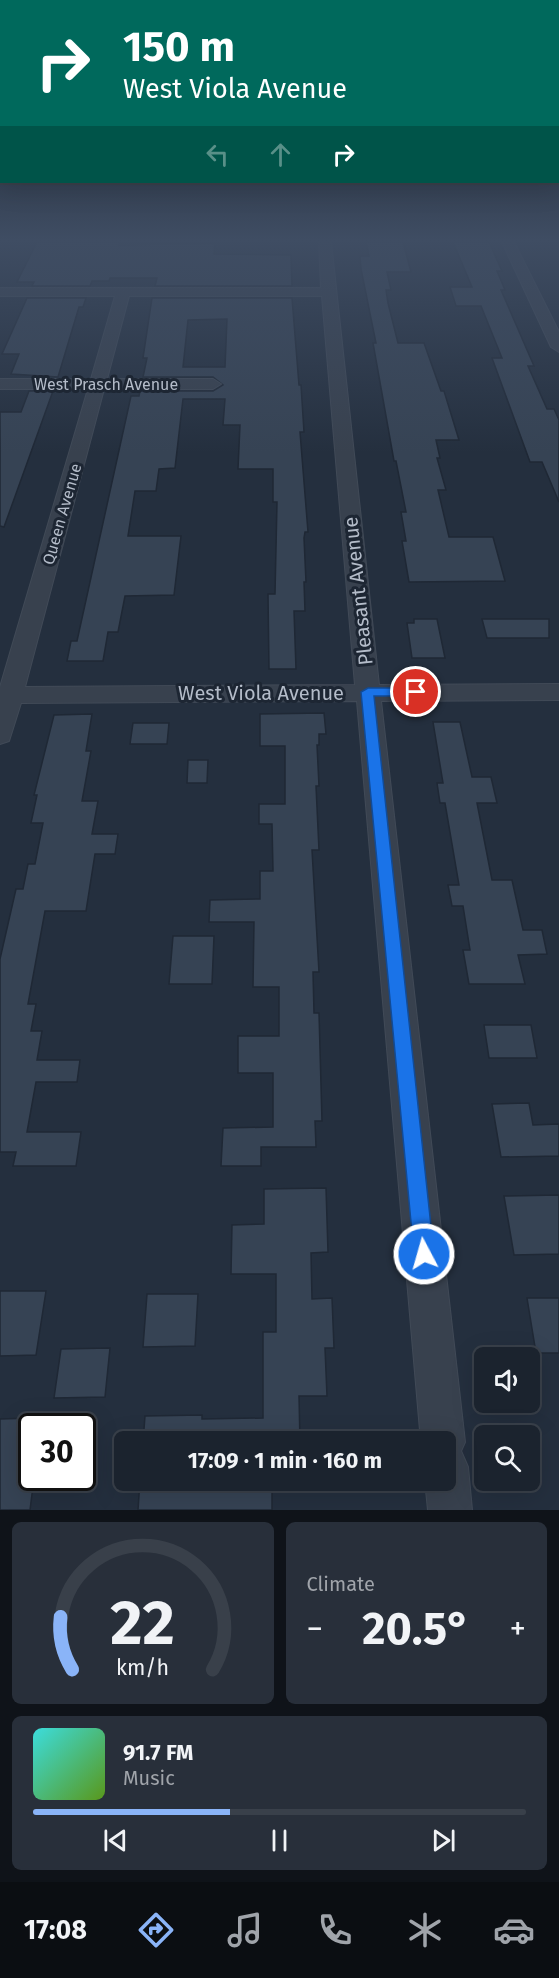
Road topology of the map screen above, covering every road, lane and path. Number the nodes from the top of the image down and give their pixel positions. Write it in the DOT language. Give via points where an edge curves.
graph roads {
  1 [pos="118,312"];
  2 [pos="330,312"];
  3 [pos="542,312"];
  4 [pos="559,347"];
  5 [pos="0,384"];
  6 [pos="98,384"];
  7 [pos="213,384"];
  8 [pos="368,692"];
  9 [pos="559,692"];
  10 [pos="6,695"];
  11 [pos="0,735"];
  12 [pos="442,1431"];
  13 [pos="448,1491"];
  14 [pos="450,1510"];
  1 -- 6 [label="street, Queen Avenue"];
  2 -- 8 [label="street, Pleasant Avenue"];
  3 -- 4 [label="street"];
  5 -- 6 [label="street, West Prasch Avenue"];
  6 -- 7 [label="street, West Prasch Avenue"];
  6 -- 10 [label="street, Queen Avenue"];
  8 -- 9 [label="street, West Viola Avenue"];
  8 -- 10 [label="street, West Viola Avenue"];
  8 -- 12 [label="street, Pleasant Avenue"];
  10 -- 11 [label="street, Queen Avenue"];
  13 -- 14 [label="street"];
}
